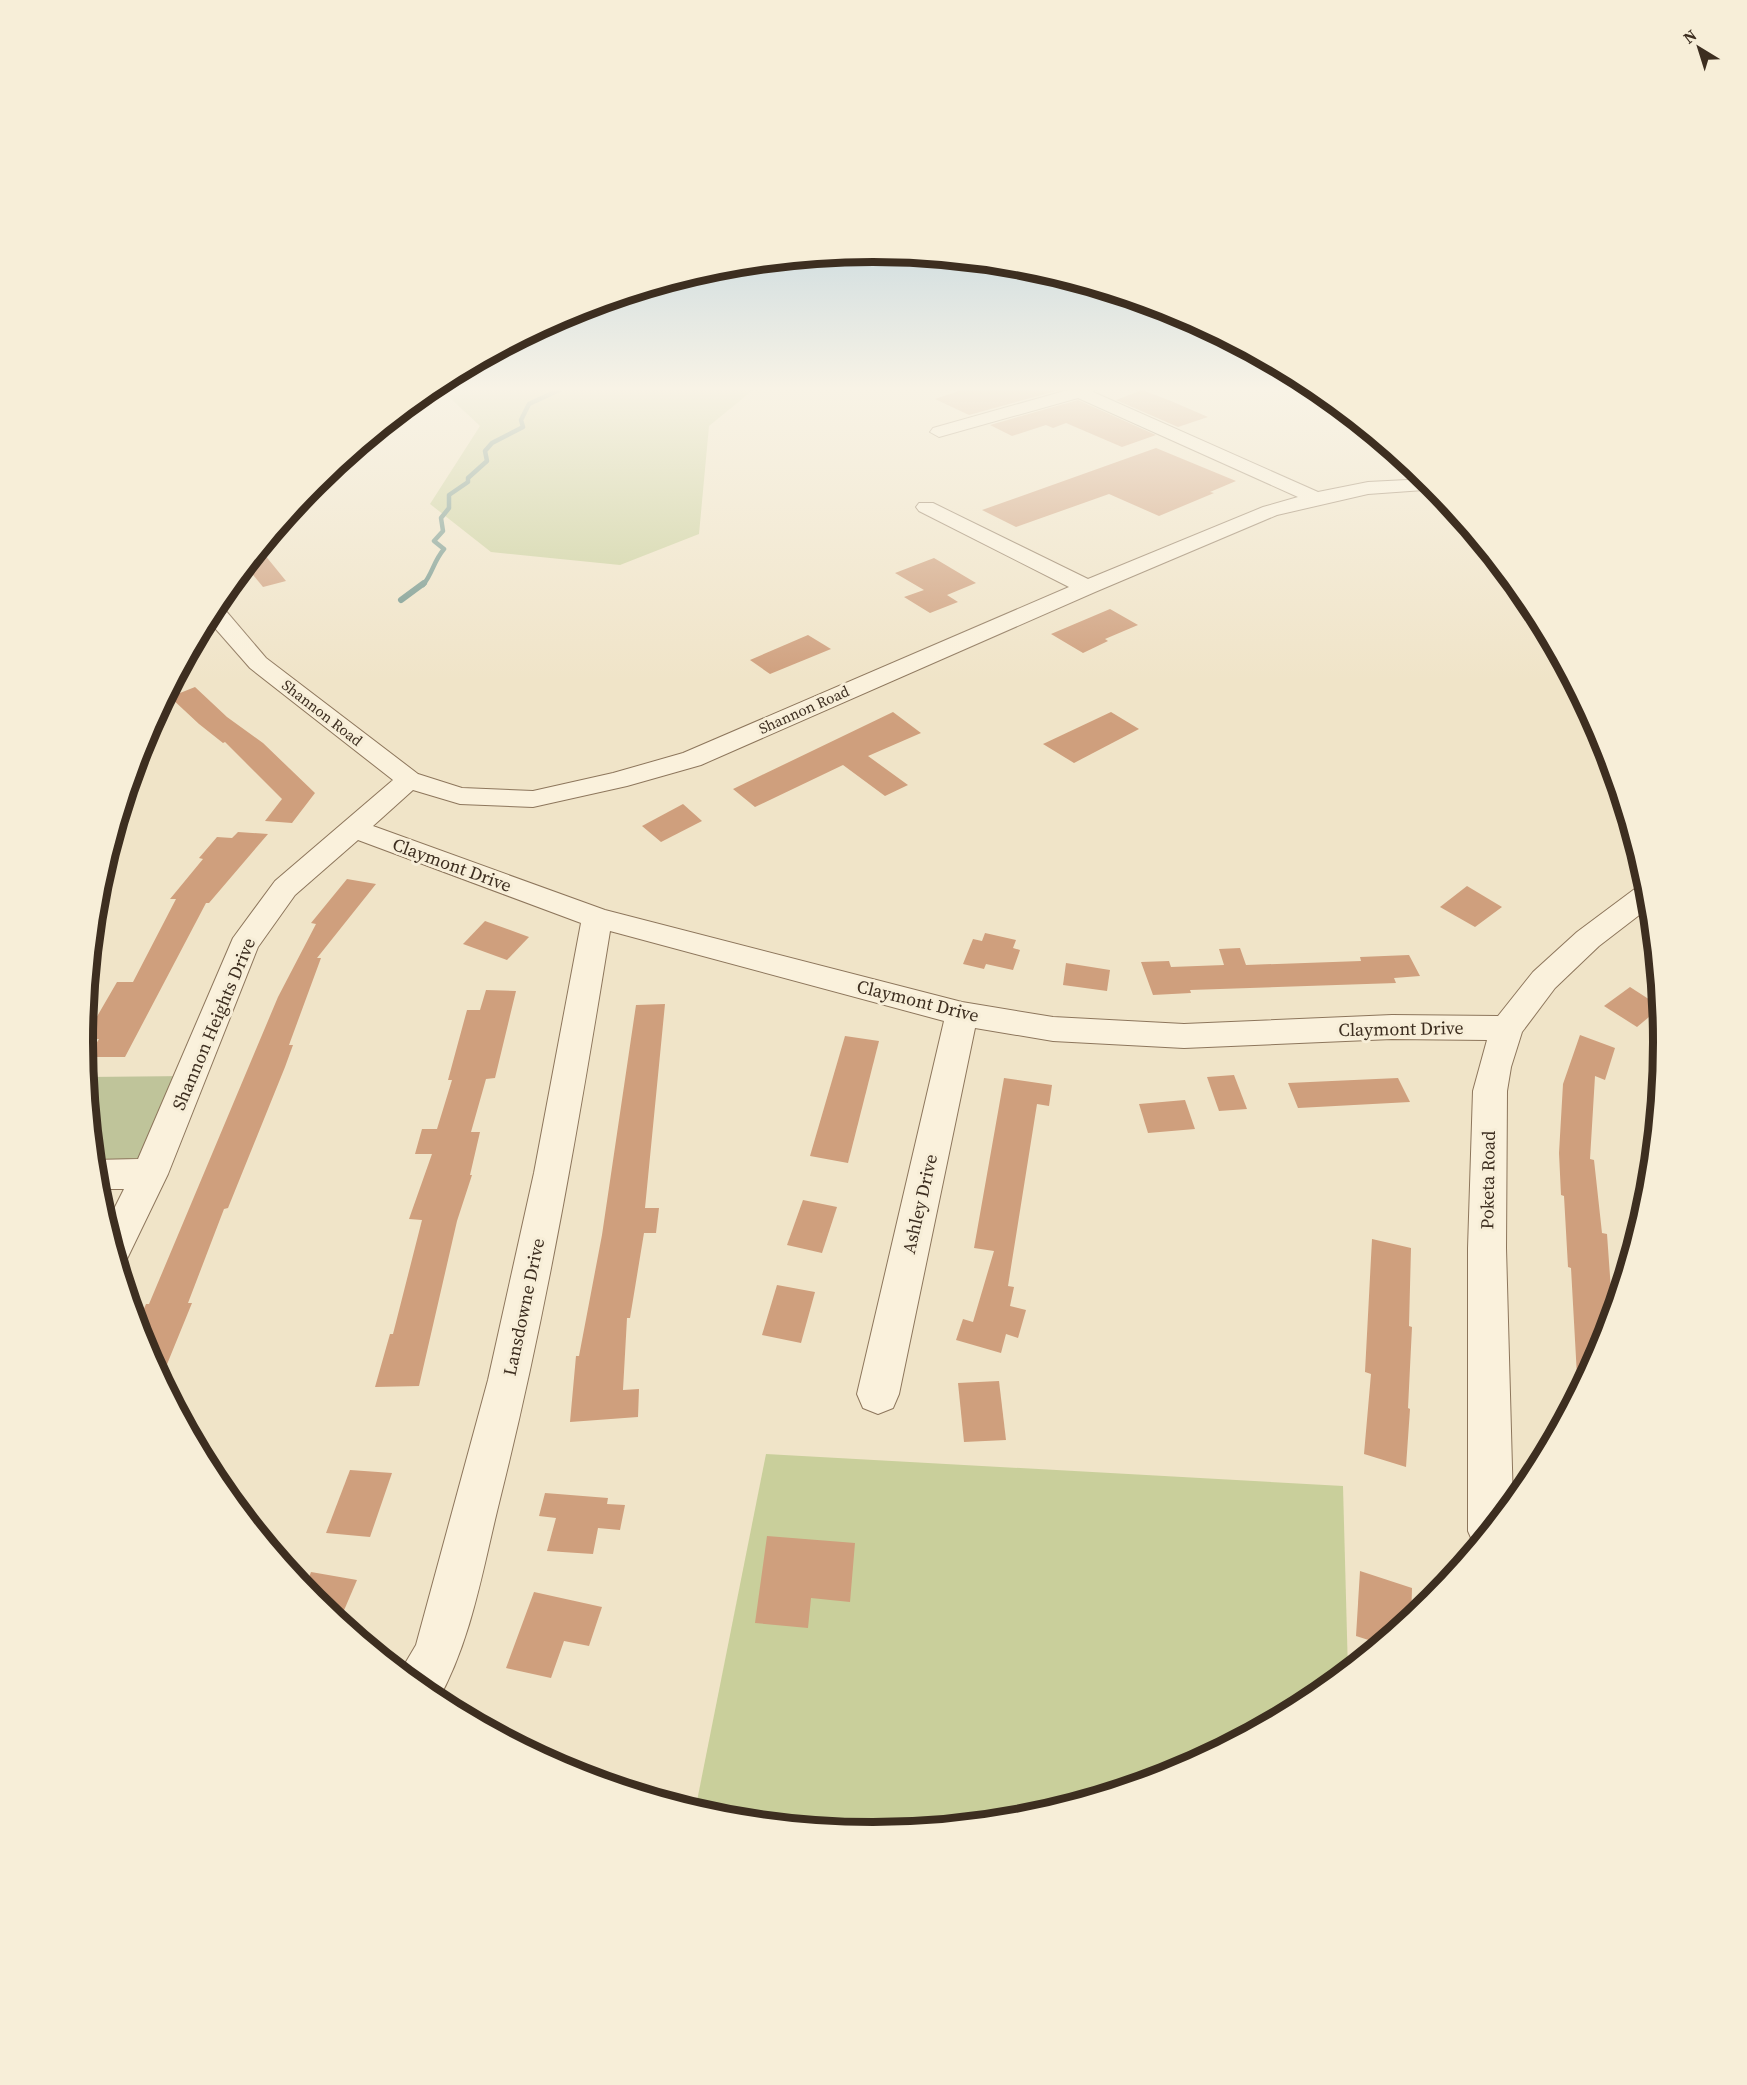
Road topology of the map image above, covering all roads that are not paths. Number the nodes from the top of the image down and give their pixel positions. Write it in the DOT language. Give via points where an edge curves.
graph roads {
  1 [pos="1293,487"];
  2 [pos="1380,487"];
  3 [pos="1316,498"];
  4 [pos="926,507"];
  5 [pos="1087,587"];
  6 [pos="219,619"];
  7 [pos="409,780"];
  8 [pos="352,828"];
  9 [pos="1640,899"];
  10 [pos="597,918"];
  11 [pos="962,1014"];
  12 [pos="1508,1028"];
  13 [pos="105,1174"];
  14 [pos="150,1174"];
  15 [pos="118,1238"];
  16 [pos="878,1394"];
  17 [pos="1491,1521"];
  18 [pos="423,1679"];
  1 -- 3 [label="street"];
  2 -- 3 [label="street, Shannon Road"];
  3 -- 5 [label="street, Shannon Road" via="1270,511"];
  4 -- 5 [label="street"];
  5 -- 7 [label="street, Shannon Road" via="692,759 533,800 460,796"];
  6 -- 7 [label="street, Shannon Road" via="258,663"];
  7 -- 8 [label="street, Shannon Heights Drive"];
  8 -- 10 [label="street, Claymont Drive"];
  8 -- 14 [label="street, Shannon Heights Drive" via="285,888 244,945"];
  9 -- 12 [label="street, Poketa Road" via="1588,939 1544,980"];
  10 -- 11 [label="street, Claymont Drive"];
  10 -- 18 [label="street, Lansdowne Drive" via="552,1173 508,1380 437,1655"];
  11 -- 12 [label="street, Claymont Drive" via="1053,1029 1184,1036 1392,1027"];
  11 -- 16 [label="street, Ashley Drive"];
  12 -- 17 [label="street, Poketa Road" via="1490,1091 1487,1248"];
  13 -- 14 [label="street"];
  14 -- 15 [label="street, Shannon Heights Drive"];
}
